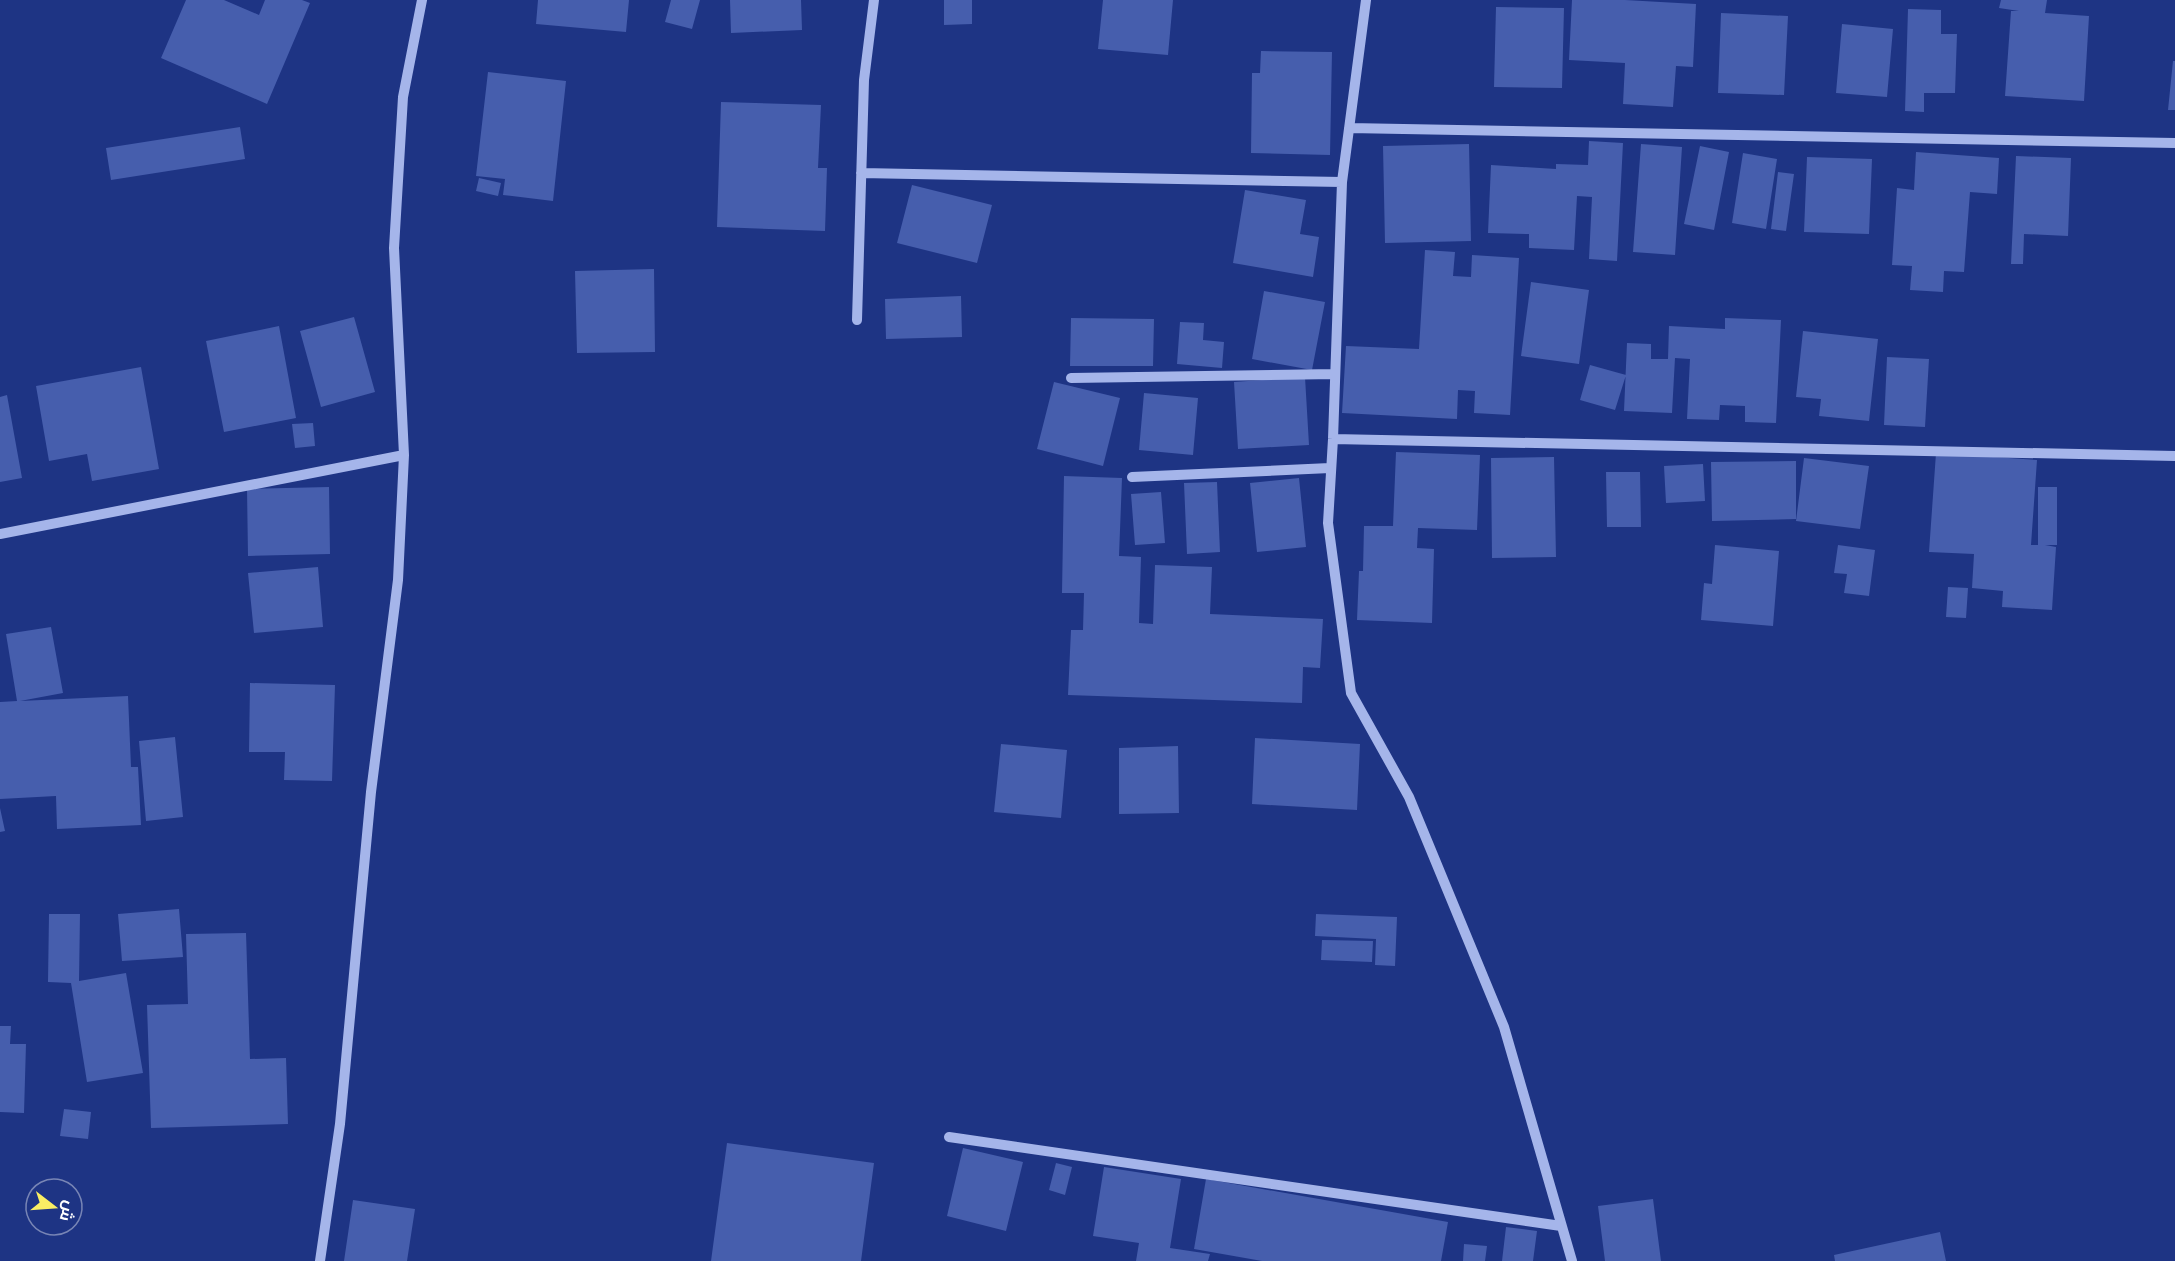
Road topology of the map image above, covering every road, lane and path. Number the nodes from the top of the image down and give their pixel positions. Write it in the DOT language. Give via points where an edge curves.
graph roads {
  1 [pos="422,0"];
  2 [pos="874,0"];
  3 [pos="1366,0"];
  4 [pos="1349,128"];
  5 [pos="2175,143"];
  6 [pos="861,174"];
  7 [pos="1342,182"];
  8 [pos="857,320"];
  9 [pos="1335,374"];
  10 [pos="1071,378"];
  11 [pos="1333,439"];
  12 [pos="404,455"];
  13 [pos="2175,456"];
  14 [pos="1330,468"];
  15 [pos="1132,477"];
  16 [pos="0,534"];
  17 [pos="949,1137"];
  18 [pos="1561,1226"];
  19 [pos="320,1261"];
  20 [pos="1572,1261"];
  1 -- 12 [label="street" via="403,97 394,248"];
  2 -- 6 [label="street" via="864,80"];
  3 -- 4 [label="street"];
  4 -- 5 [label="street"];
  4 -- 7 [label="street"];
  6 -- 7 [label="street"];
  6 -- 8 [label="street"];
  7 -- 9 [label="street"];
  9 -- 10 [label="street"];
  9 -- 11 [label="street"];
  11 -- 13 [label="street"];
  11 -- 14 [label="street"];
  12 -- 16 [label="street"];
  12 -- 19 [label="street" via="398,580 371,792 340,1124"];
  14 -- 15 [label="street"];
  14 -- 18 [label="street" via="1328,523 1351,693 1410,798 1504,1027"];
  17 -- 18 [label="street"];
  18 -- 20 [label="street"];
}
